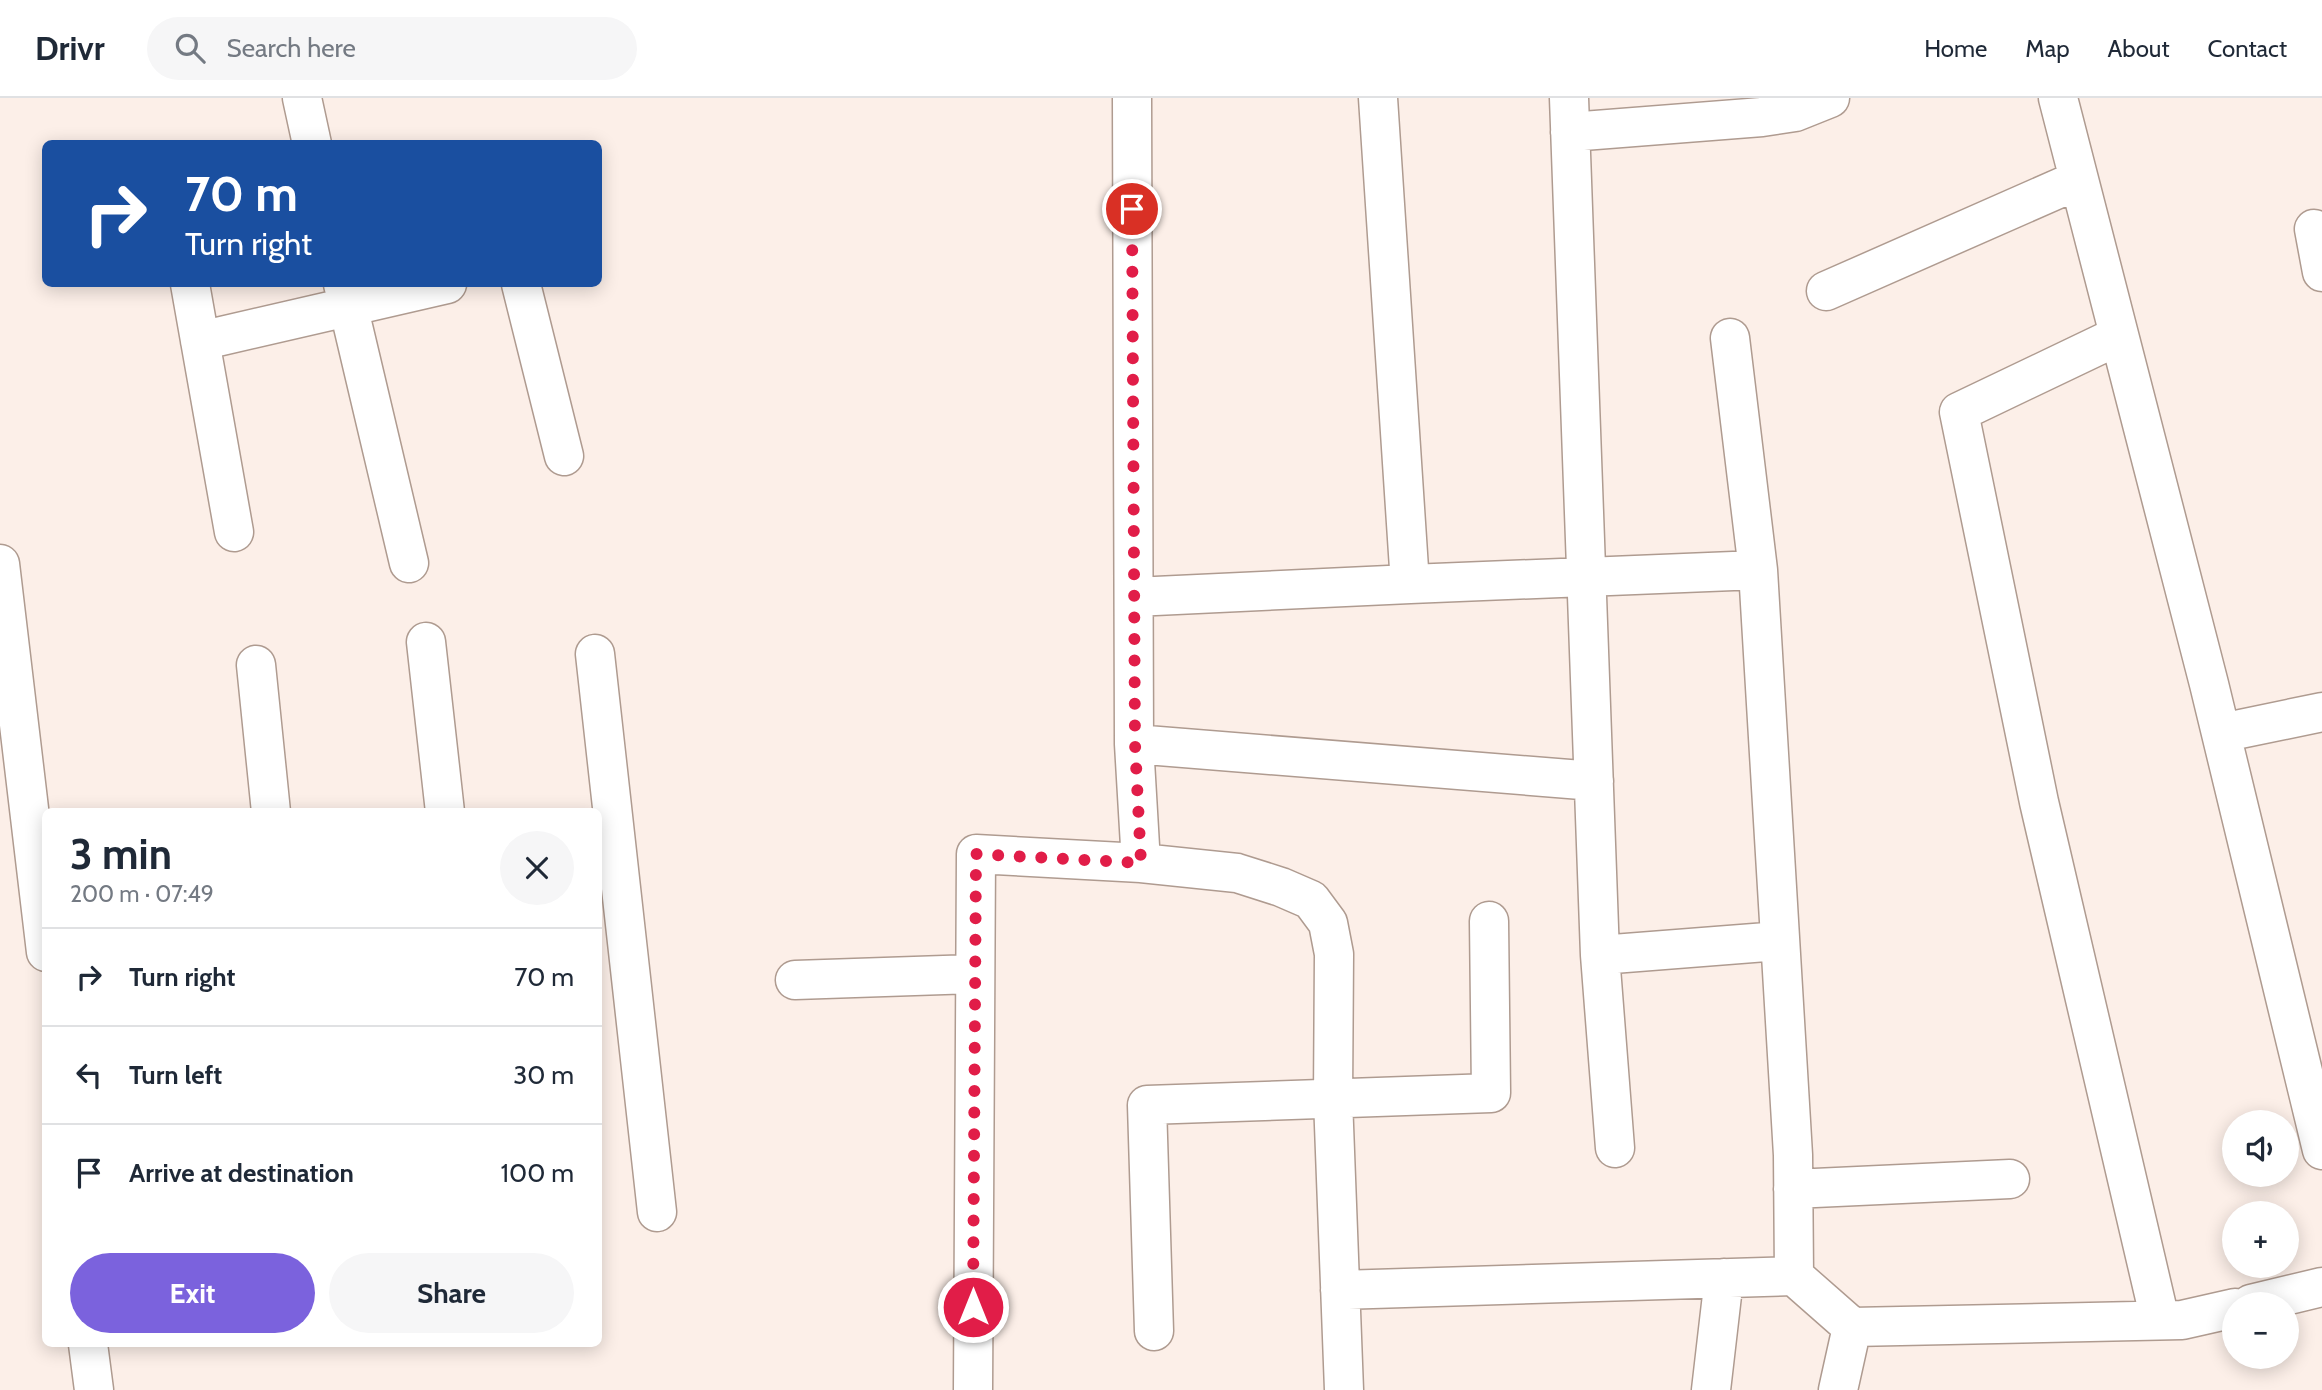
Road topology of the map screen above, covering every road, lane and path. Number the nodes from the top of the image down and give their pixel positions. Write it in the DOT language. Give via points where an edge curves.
graph roads {
  1 [pos="303,98"];
  2 [pos="1132,98"];
  3 [pos="1378,98"];
  4 [pos="1830,98"];
  5 [pos="2058,98"];
  6 [pos="1569,115"];
  7 [pos="311,140"];
  8 [pos="2078,180"];
  9 [pos="2314,229"];
  10 [pos="2322,272"];
  11 [pos="191,287"];
  12 [pos="419,287"];
  13 [pos="522,287"];
  14 [pos="1826,290"];
  15 [pos="345,295"];
  16 [pos="2118,336"];
  17 [pos="1730,338"];
  18 [pos="200,341"];
  19 [pos="564,456"];
  20 [pos="234,532"];
  21 [pos="409,563"];
  22 [pos="0,564"];
  23 [pos="1758,570"];
  24 [pos="1587,577"];
  25 [pos="1410,584"];
  26 [pos="1135,597"];
  27 [pos="426,642"];
  28 [pos="595,654"];
  29 [pos="256,665"];
  30 [pos="2322,712"];
  31 [pos="2221,733"];
  32 [pos="1135,744"];
  33 [pos="1594,781"];
  34 [pos="271,808"];
  35 [pos="445,808"];
  36 [pos="1141,863"];
  37 [pos="611,913"];
  38 [pos="42,919"];
  39 [pos="1489,921"];
  40 [pos="1780,941"];
  41 [pos="1600,955"];
  42 [pos="974,975"];
  43 [pos="795,981"];
  44 [pos="1333,1099"];
  45 [pos="2321,1143"];
  46 [pos="1615,1148"];
  47 [pos="2010,1179"];
  48 [pos="1793,1189"];
  49 [pos="657,1212"];
  50 [pos="1794,1276"];
  51 [pos="1724,1278"];
  52 [pos="2322,1287"];
  53 [pos="1340,1290"];
  54 [pos="2299,1293"];
  55 [pos="2222,1311"];
  56 [pos="2160,1320"];
  57 [pos="1852,1327"];
  58 [pos="1154,1331"];
  59 [pos="88,1347"];
  60 [pos="94,1390"];
  61 [pos="973,1390"];
  62 [pos="1344,1390"];
  63 [pos="1711,1390"];
  64 [pos="1838,1390"];
  1 -- 7 [label="street"];
  2 -- 26 [label="street"];
  3 -- 25 [label="street"];
  4 -- 6 [label="street" via="1795,112 1762,117"];
  5 -- 8 [label="street"];
  6 -- 24 [label="street"];
  8 -- 14 [label="street"];
  8 -- 16 [label="street"];
  9 -- 10 [label="street"];
  11 -- 18 [label="street"];
  12 -- 15 [label="street"];
  13 -- 19 [label="street"];
  15 -- 18 [label="street"];
  15 -- 21 [label="street"];
  16 -- 31 [label="street"];
  16 -- 56 [label="street" via="1959,412 2039,802"];
  17 -- 23 [label="street"];
  18 -- 20 [label="street"];
  22 -- 38 [label="street"];
  23 -- 24 [label="street"];
  23 -- 40 [label="street"];
  24 -- 25 [label="street"];
  24 -- 33 [label="street"];
  25 -- 26 [label="street"];
  26 -- 32 [label="street"];
  27 -- 35 [label="street"];
  28 -- 37 [label="street"];
  29 -- 34 [label="street"];
  30 -- 31 [label="street"];
  31 -- 45 [label="street"];
  32 -- 33 [label="street"];
  32 -- 36 [label="street"];
  33 -- 41 [label="street"];
  36 -- 42 [label="street" via="976,854"];
  36 -- 44 [label="street" via="1237,873 1311,900 1328,923 1334,954"];
  37 -- 49 [label="street"];
  39 -- 44 [label="street" via="1491,1093"];
  40 -- 41 [label="street"];
  40 -- 48 [label="street"];
  41 -- 46 [label="street"];
  42 -- 43 [label="street"];
  42 -- 61 [label="street"];
  44 -- 53 [label="street"];
  44 -- 58 [label="street" via="1147,1105"];
  47 -- 48 [label="street"];
  48 -- 50 [label="street"];
  50 -- 51 [label="street"];
  50 -- 57 [label="street"];
  51 -- 53 [label="street"];
  51 -- 63 [label="street"];
  52 -- 54 [label="street"];
  53 -- 62 [label="street"];
  55 -- 56 [label="street"];
  56 -- 57 [label="street"];
  57 -- 64 [label="street"];
  59 -- 60 [label="street"];
}
